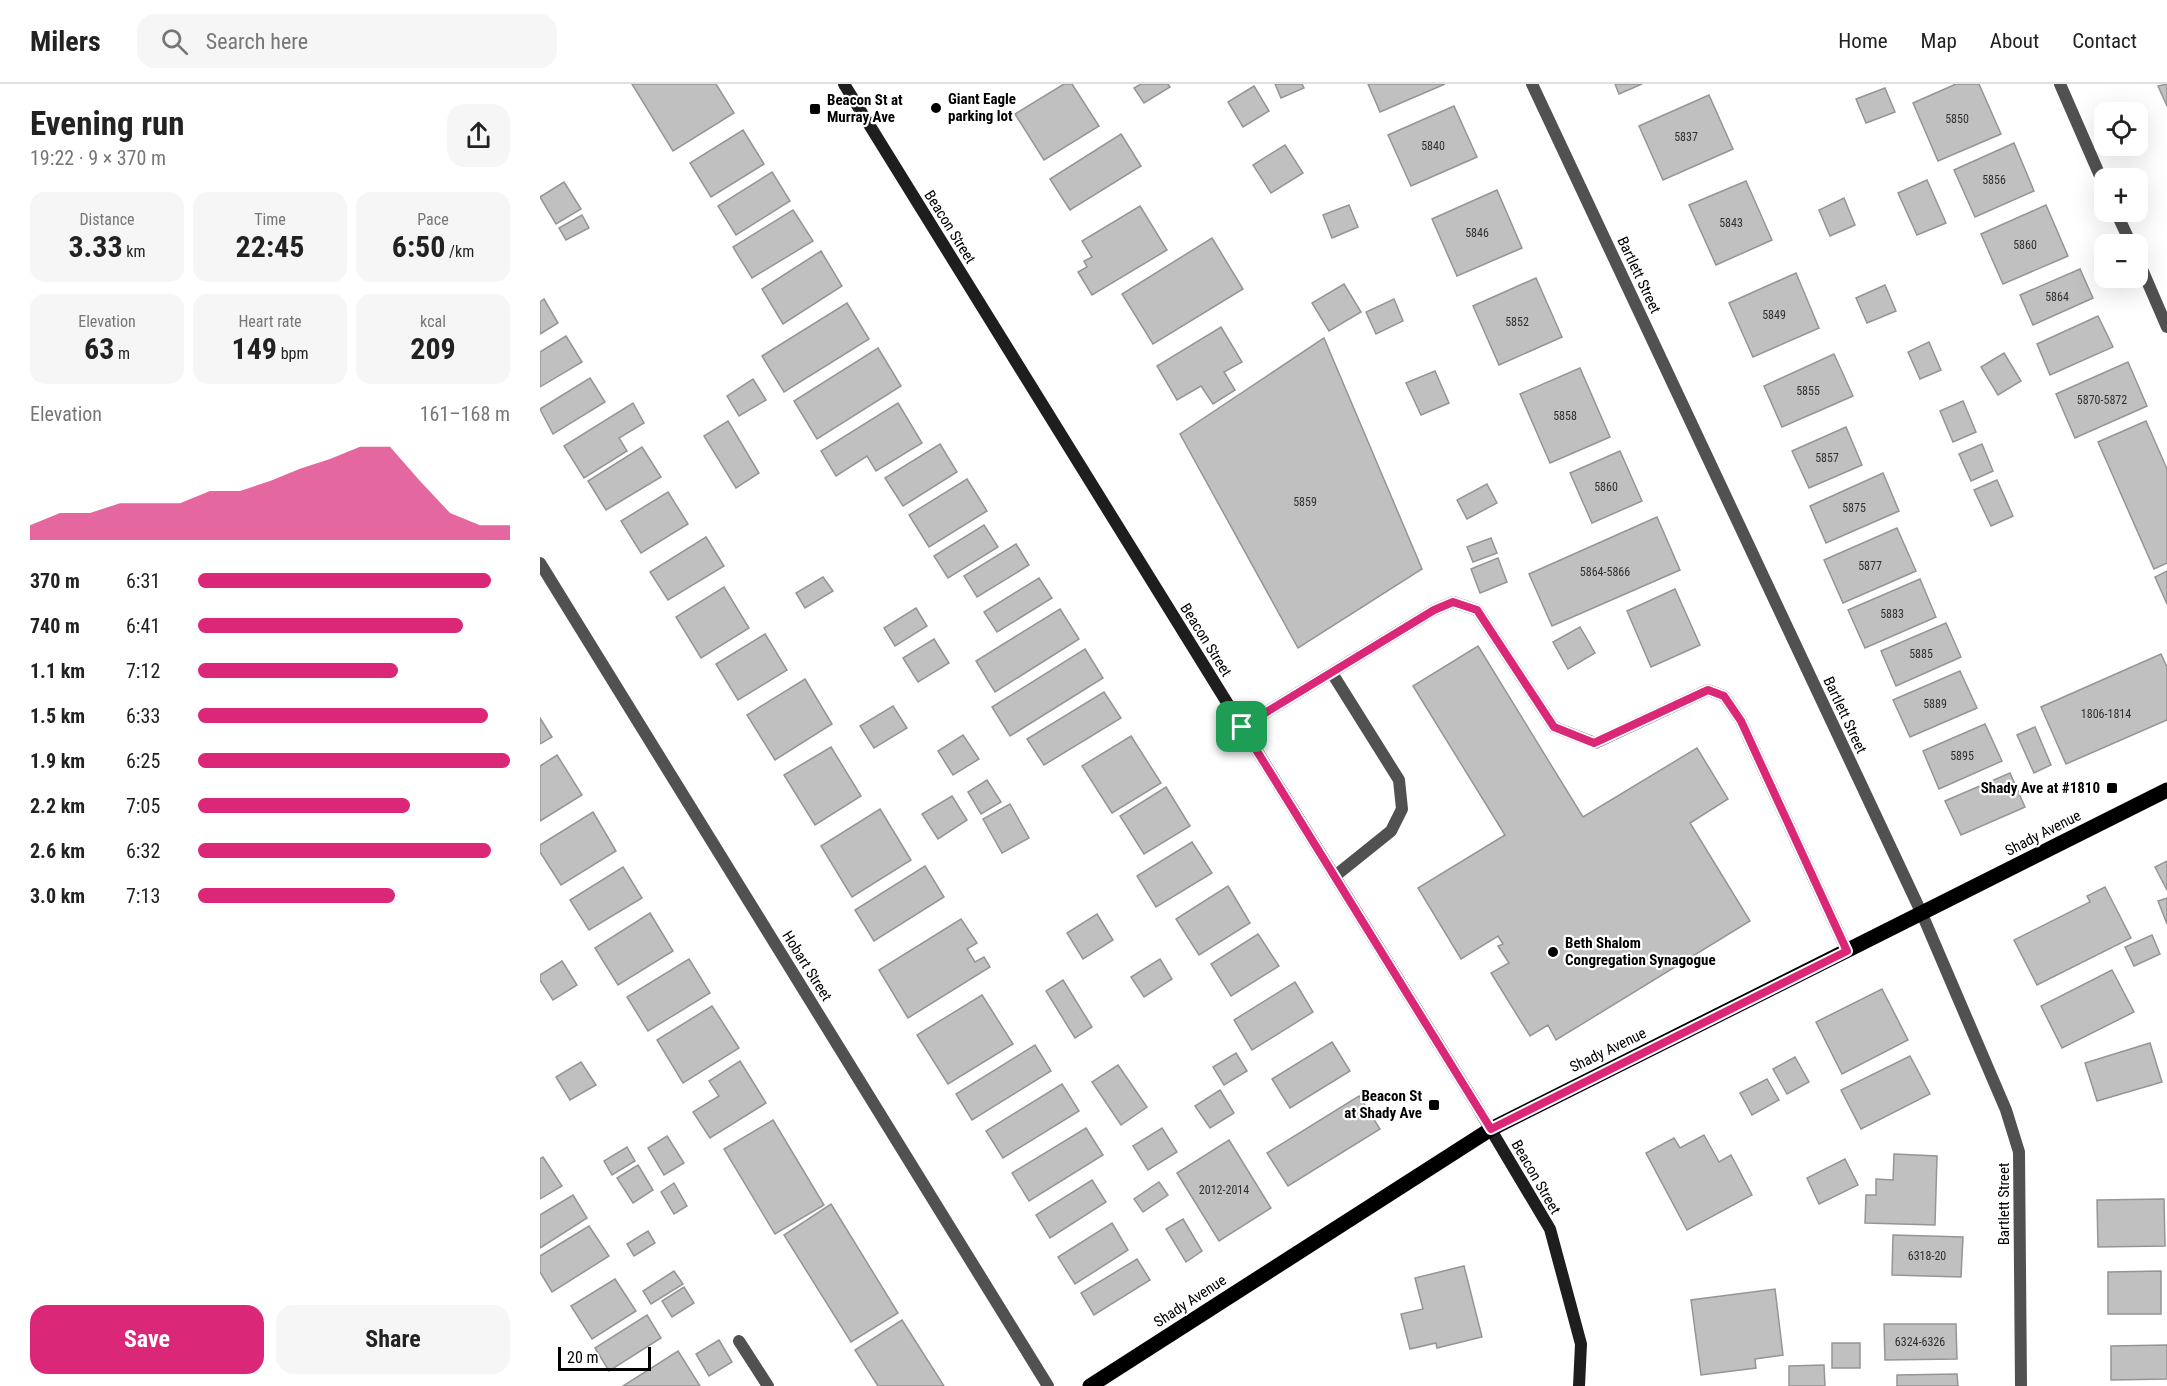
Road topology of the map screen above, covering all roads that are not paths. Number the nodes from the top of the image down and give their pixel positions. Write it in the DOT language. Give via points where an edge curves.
graph roads {
  1 [pos="844,84"];
  2 [pos="1532,84"];
  3 [pos="2060,84"];
  4 [pos="2097,168"];
  5 [pos="2148,283"];
  6 [pos="2167,327"];
  7 [pos="540,562"];
  8 [pos="1332,673"];
  9 [pos="1242,727"];
  10 [pos="2167,790"];
  11 [pos="1335,876"];
  12 [pos="1922,914"];
  13 [pos="1847,951"];
  14 [pos="1491,1129"];
  15 [pos="739,1341"];
  16 [pos="768,1386"];
  17 [pos="1048,1386"];
  18 [pos="1090,1386"];
  19 [pos="1579,1386"];
  20 [pos="2021,1386"];
  1 -- 9 [label="main road, Beacon Street"];
  2 -- 12 [label="street, Bartlett Street"];
  3 -- 4 [label="street"];
  5 -- 6 [label="street"];
  7 -- 17 [label="street, Hobart Street"];
  8 -- 9 [label="street"];
  8 -- 11 [label="street" via="1399,780 1402,810 1391,831"];
  8 -- 13 [label="street" via="1453,602 1477,610 1554,727 1594,743 1708,690 1724,696 1741,721"];
  9 -- 11 [label="main road, Beacon Street"];
  10 -- 12 [label="main road, Shady Avenue"];
  11 -- 14 [label="main road, Beacon Street"];
  12 -- 13 [label="main road, Shady Avenue"];
  12 -- 20 [label="street, Bartlett Street" via="2006,1110 2019,1152"];
  13 -- 14 [label="main road, Shady Avenue"];
  14 -- 18 [label="main road, Shady Avenue"];
  14 -- 19 [label="main road, Beacon Street" via="1550,1229 1581,1344"];
  15 -- 16 [label="street"];
}
